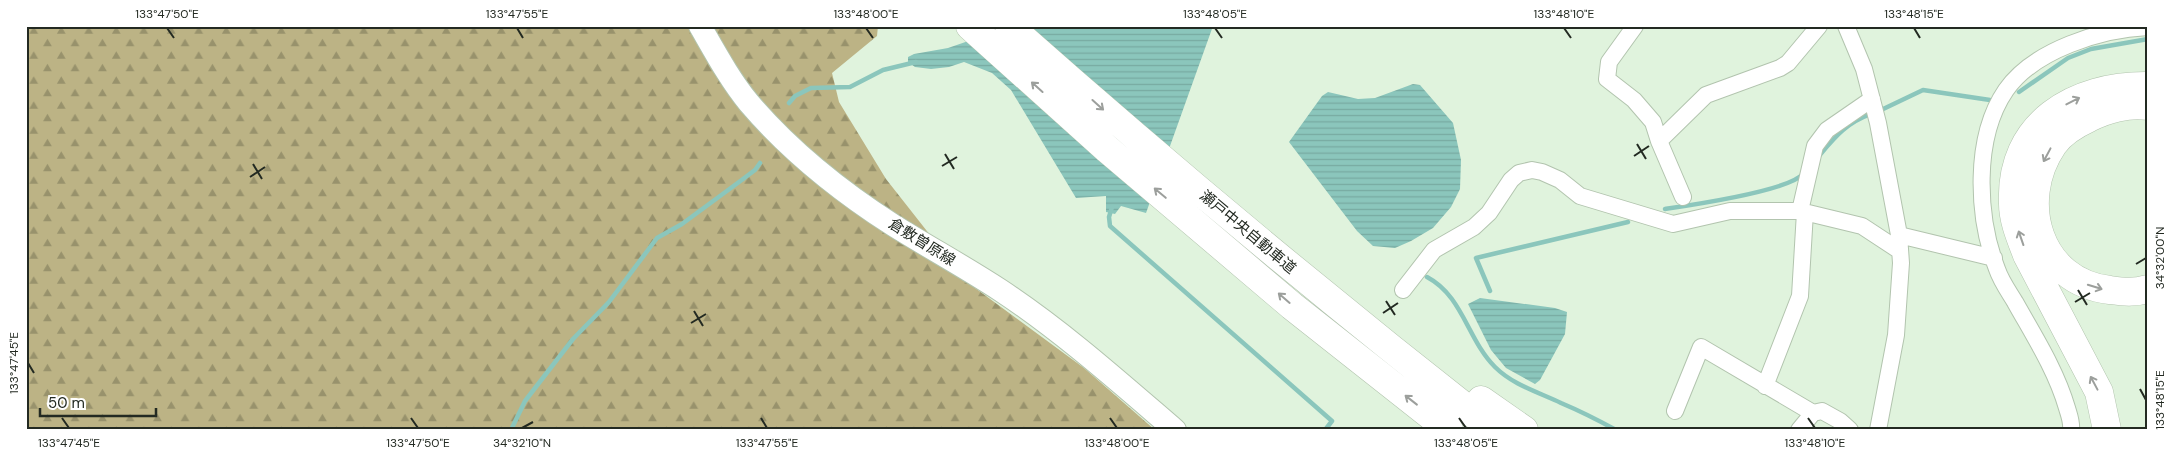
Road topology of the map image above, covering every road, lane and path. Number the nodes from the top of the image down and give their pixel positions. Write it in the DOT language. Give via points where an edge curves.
graph roads {
  1 [pos="700,26"];
  2 [pos="970,26"];
  3 [pos="1009,26"];
  4 [pos="1635,26"];
  5 [pos="1820,26"];
  6 [pos="1846,26"];
  7 [pos="2148,27"];
  8 [pos="2148,86"];
  9 [pos="1872,101"];
  10 [pos="2148,106"];
  11 [pos="1659,141"];
  12 [pos="1683,197"];
  13 [pos="1803,211"];
  14 [pos="1899,235"];
  15 [pos="1900,251"];
  16 [pos="1994,258"];
  17 [pos="1310,284"];
  18 [pos="2148,289"];
  19 [pos="1403,290"];
  20 [pos="1765,386"];
  21 [pos="1674,411"];
  22 [pos="1813,413"];
  23 [pos="1174,430"];
  24 [pos="1449,430"];
  25 [pos="1494,430"];
  26 [pos="1524,430"];
  27 [pos="1799,430"];
  28 [pos="1850,430"];
  29 [pos="1878,430"];
  30 [pos="2071,430"];
  31 [pos="2107,430"];
  1 -- 23 [label="street, 倉敷曽原線" via="748,101 806,161 892,224 1008,296 1060,334"];
  24 -- 2 [label="highway, 瀬戸中央自動車道, one-way" via="1292,306 1106,149"];
  3 -- 17 [label="highway, 瀬戸中央自動車道, one-way" via="1125,129"];
  4 -- 11 [label="street" via="1609,62 1607,78 1646,113 1653,122"];
  5 -- 11 [label="street" via="1788,63 1706,95"];
  6 -- 9 [label="street" via="1864,70"];
  7 -- 16 [label="street" via="2086,38 2049,54 2018,76 2006,90 1992,119 1982,157 1984,224"];
  31 -- 8 [label="highway, one-way" via="2099,392 2018,232 2012,205 2014,184 2017,164 2028,140 2037,126 2061,107 2092,92"];
  9 -- 13 [label="street" via="1827,130 1814,148"];
  9 -- 14 [label="street"];
  10 -- 18 [label="highway, one-way" via="2102,112 2073,126 2053,143 2038,171 2034,208 2043,246 2058,265 2079,282 2135,293"];
  11 -- 12 [label="street"];
  13 -- 15 [label="street" via="1862,226"];
  13 -- 19 [label="street" via="1730,212 1673,224 1580,196 1560,180 1532,170 1519,173 1511,180 1489,213 1474,227 1434,250"];
  13 -- 20 [label="street" via="1800,296"];
  14 -- 15 [label="street"];
  14 -- 16 [label="street"];
  15 -- 29 [label="street" via="1896,335"];
  16 -- 30 [label="street" via="1997,270 2062,392"];
  17 -- 25 [label="highway, 瀬戸中央自動車道"];
  17 -- 26 [label="highway"];
  20 -- 21 [label="street" via="1701,347"];
  20 -- 22 [label="street"];
  22 -- 27 [label="street"];
  22 -- 28 [label="street" via="1822,411"];
}
